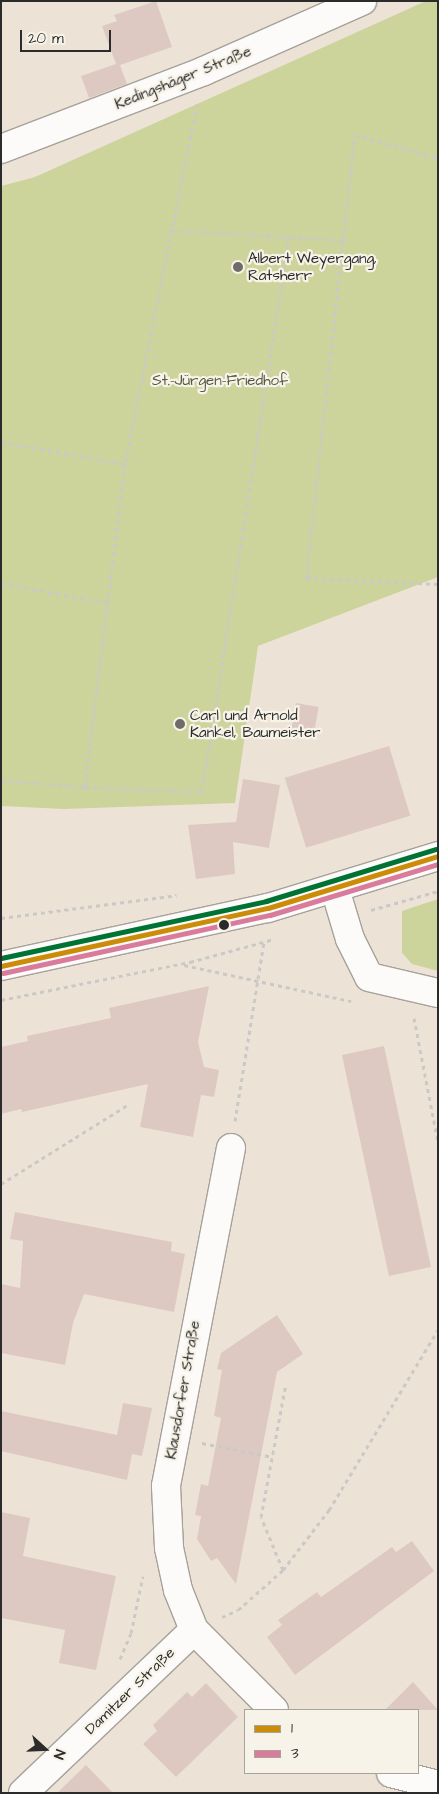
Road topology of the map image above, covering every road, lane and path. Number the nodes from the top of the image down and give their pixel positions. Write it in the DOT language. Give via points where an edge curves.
graph roads {
  1 [pos="362,1"];
  2 [pos="204,71"];
  3 [pos="1,149"];
  4 [pos="438,158"];
  5 [pos="171,230"];
  6 [pos="290,237"];
  7 [pos="342,240"];
  8 [pos="1,442"];
  9 [pos="125,464"];
  10 [pos="1,583"];
  11 [pos="438,584"];
  12 [pos="107,603"];
  13 [pos="1,780"];
  14 [pos="84,787"];
  15 [pos="438,856"];
  16 [pos="335,889"];
  17 [pos="438,891"];
  18 [pos="179,895"];
  19 [pos="1,918"];
  20 [pos="343,918"];
  21 [pos="279,937"];
  22 [pos="264,942"];
  23 [pos="181,964"];
  24 [pos="1,966"];
  25 [pos="260,980"];
  26 [pos="438,993"];
  27 [pos="1,1000"];
  28 [pos="356,1002"];
  29 [pos="404,1014"];
  30 [pos="129,1104"];
  31 [pos="438,1143"];
  32 [pos="230,1148"];
  33 [pos="1,1184"];
  34 [pos="438,1330"];
  35 [pos="286,1384"];
  36 [pos="174,1438"];
  37 [pos="273,1456"];
  38 [pos="145,1568"];
  39 [pos="283,1570"];
  40 [pos="194,1630"];
  41 [pos="116,1666"];
  42 [pos="273,1709"];
  43 [pos="395,1774"];
  44 [pos="438,1785"];
  45 [pos="23,1793"];
  1 -- 2 [label="street, Kedingshäger Straße"];
  2 -- 3 [label="street, Kedingshäger Straße"];
  2 -- 5 [label="path"];
  4 -- 7 [label="path" via="355,136"];
  5 -- 6 [label="path"];
  5 -- 9 [label="path"];
  6 -- 7 [label="path"];
  6 -- 14 [label="path" via="202,792"];
  7 -- 11 [label="path" via="306,578"];
  8 -- 9 [label="path"];
  9 -- 12 [label="path"];
  10 -- 12 [label="path"];
  12 -- 14 [label="path"];
  13 -- 14 [label="path"];
  15 -- 16 [label="street"];
  16 -- 20 [label="street"];
  16 -- 24 [label="street" via="227,917"];
  17 -- 20 [label="path"];
  18 -- 19 [label="path"];
  20 -- 26 [label="street" via="359,962 369,977"];
  21 -- 22 [label="path"];
  22 -- 23 [label="path"];
  22 -- 25 [label="path"];
  23 -- 25 [label="path"];
  23 -- 27 [label="path"];
  25 -- 28 [label="path"];
  25 -- 32 [label="path"];
  29 -- 31 [label="path" via="414,1016"];
  30 -- 33 [label="path"];
  32 -- 36 [label="street, Klausdorfer Straße"];
  34 -- 39 [label="path" via="329,1510"];
  35 -- 37 [label="path"];
  36 -- 37 [label="path"];
  36 -- 40 [label="street, Klausdorfer Straße" via="166,1486 169,1548 178,1590"];
  37 -- 39 [label="path" via="261,1517"];
  38 -- 41 [label="path" via="131,1634"];
  39 -- 40 [label="path" via="238,1610"];
  40 -- 42 [label="street"];
  40 -- 45 [label="street, Damitzer Straße"];
  43 -- 44 [label="street"];
}
